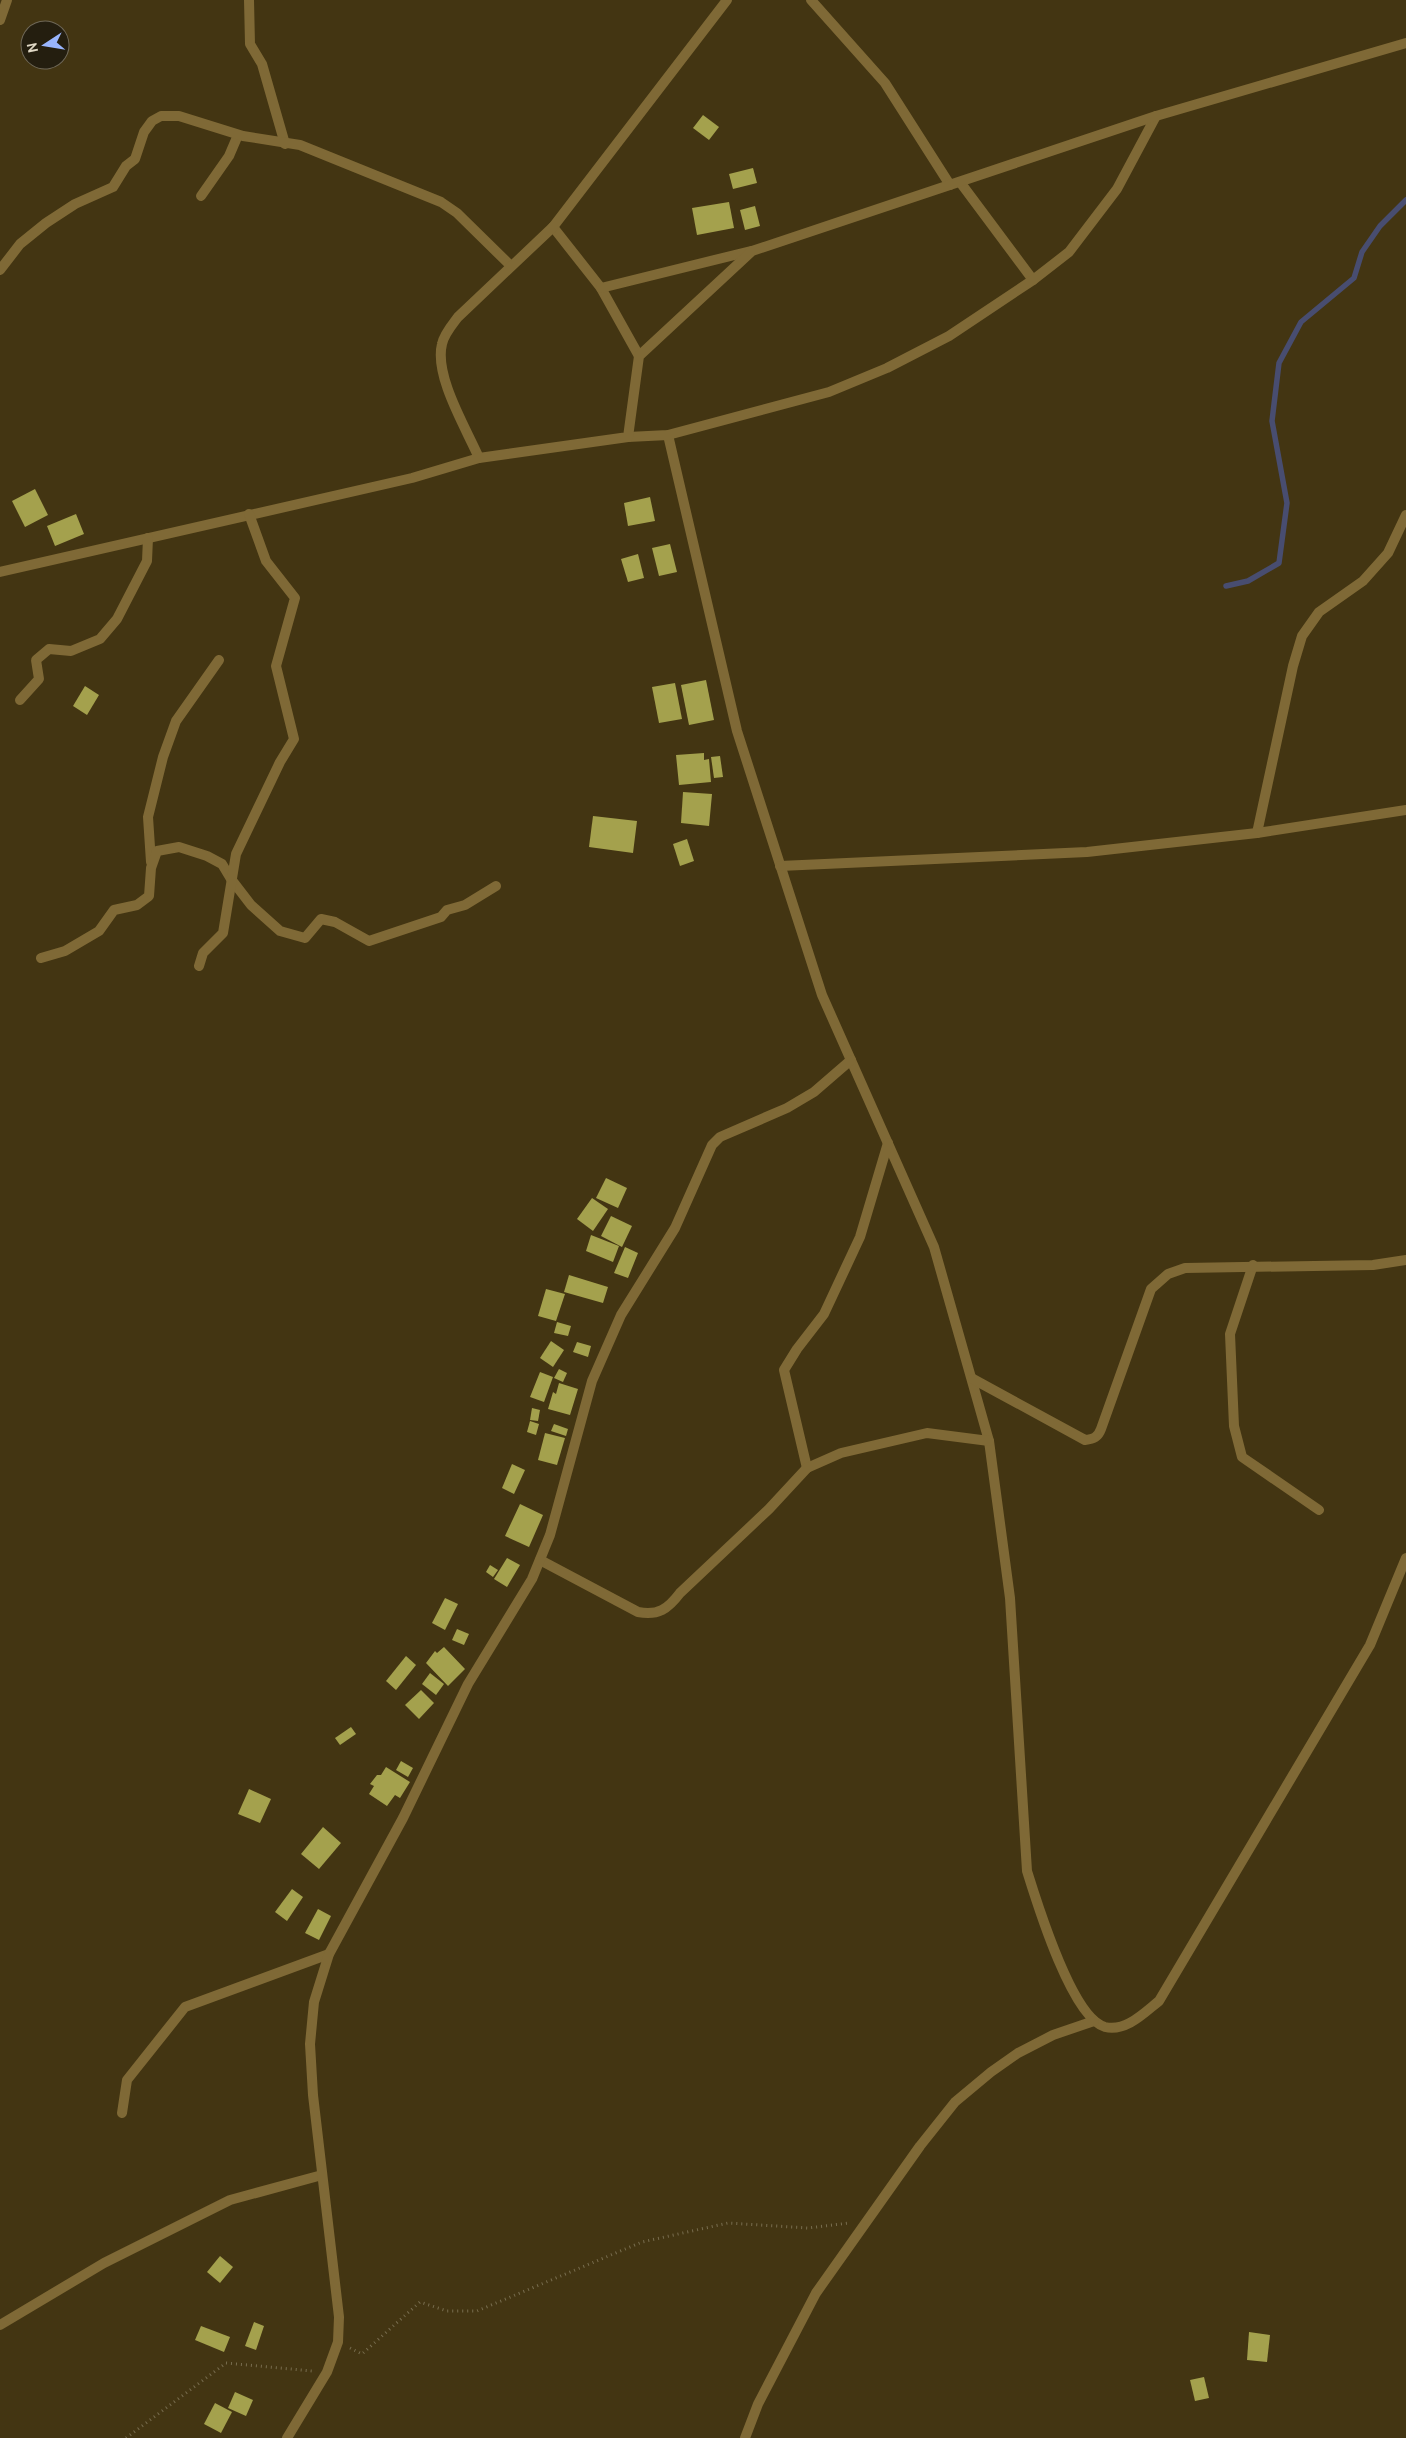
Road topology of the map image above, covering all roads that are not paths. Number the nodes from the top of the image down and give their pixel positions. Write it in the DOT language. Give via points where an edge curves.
graph roads {
  1 [pos="7,0"];
  2 [pos="249,0"];
  3 [pos="727,0"];
  4 [pos="811,0"];
  5 [pos="0,20"];
  6 [pos="1406,42"];
  7 [pos="1156,116"];
  8 [pos="238,135"];
  9 [pos="285,144"];
  10 [pos="960,182"];
  11 [pos="950,185"];
  12 [pos="201,196"];
  13 [pos="553,227"];
  14 [pos="752,251"];
  15 [pos="511,266"];
  16 [pos="0,270"];
  17 [pos="1034,280"];
  18 [pos="601,288"];
  19 [pos="638,356"];
  20 [pos="668,435"];
  21 [pos="628,437"];
  22 [pos="479,458"];
  23 [pos="249,514"];
  24 [pos="1406,515"];
  25 [pos="148,538"];
  26 [pos="0,572"];
  27 [pos="219,660"];
  28 [pos="20,700"];
  29 [pos="1406,810"];
  30 [pos="1257,833"];
  31 [pos="780,866"];
  32 [pos="151,868"];
  33 [pos="230,879"];
  34 [pos="496,886"];
  35 [pos="41,958"];
  36 [pos="199,966"];
  37 [pos="851,1060"];
  38 [pos="888,1144"];
  39 [pos="1406,1260"];
  40 [pos="1253,1265"];
  41 [pos="973,1379"];
  42 [pos="989,1441"];
  43 [pos="807,1468"];
  44 [pos="1319,1510"];
  45 [pos="1406,1558"];
  46 [pos="540,1560"];
  47 [pos="329,1954"];
  48 [pos="1094,2021"];
  49 [pos="122,2113"];
  50 [pos="322,2175"];
  51 [pos="0,2325"];
  52 [pos="287,2438"];
  53 [pos="745,2438"];
  1 -- 5 [label="street"];
  2 -- 9 [label="street" via="250,44 262,64"];
  3 -- 13 [label="street"];
  4 -- 11 [label="street" via="885,83"];
  6 -- 7 [label="street"];
  7 -- 10 [label="street"];
  7 -- 17 [label="street" via="1111,197 1069,252"];
  8 -- 9 [label="street"];
  8 -- 12 [label="street" via="229,156"];
  8 -- 16 [label="street" via="179,116 161,116 152,121 144,132 135,159 126,166 113,188 75,204 46,223 20,244"];
  9 -- 15 [label="street" via="300,145 441,202 457,213"];
  10 -- 11 [label="street"];
  10 -- 17 [label="street"];
  11 -- 14 [label="street"];
  13 -- 15 [label="street"];
  13 -- 18 [label="street"];
  14 -- 18 [label="street"];
  14 -- 19 [label="street"];
  15 -- 22 [label="street" via="458,317 442,344 444,378"];
  17 -- 20 [label="street" via="949,336 838,389"];
  18 -- 19 [label="street"];
  19 -- 21 [label="street"];
  20 -- 21 [label="street"];
  20 -- 31 [label="street" via="737,731"];
  21 -- 22 [label="street"];
  22 -- 23 [label="street" via="412,478"];
  23 -- 25 [label="street"];
  23 -- 33 [label="street" via="266,561 295,598 276,666 294,739 236,854"];
  24 -- 30 [label="street" via="1388,553 1363,580 1319,612 1302,636"];
  25 -- 26 [label="street"];
  25 -- 28 [label="street" via="147,561 117,619 100,639 72,651 49,649 36,660 39,679"];
  27 -- 32 [label="street" via="176,721 163,757 148,817"];
  29 -- 30 [label="street"];
  30 -- 31 [label="street" via="1087,852"];
  31 -- 37 [label="street" via="822,994"];
  32 -- 33 [label="street" via="157,851 179,847 222,864"];
  32 -- 35 [label="street" via="149,896 137,905 114,910 99,931 64,952"];
  33 -- 34 [label="street" via="280,930 305,938 321,919 335,922 369,941 441,917 447,910 465,905"];
  33 -- 36 [label="street" via="223,933 203,953"];
  37 -- 38 [label="street"];
  37 -- 46 [label="street" via="814,1092 720,1137 712,1144 675,1228 621,1316 592,1381 550,1535"];
  38 -- 41 [label="street" via="934,1247"];
  38 -- 43 [label="street" via="860,1237 824,1314 784,1370"];
  39 -- 40 [label="street" via="1372,1265"];
  40 -- 41 [label="street" via="1185,1268 1159,1279 1151,1289 1099,1435 1093,1440 1085,1440"];
  40 -- 44 [label="street" via="1230,1334 1234,1426 1242,1457"];
  41 -- 42 [label="street"];
  42 -- 43 [label="street" via="927,1433 841,1453"];
  42 -- 48 [label="street" via="1010,1598 1027,1871 1040,1915 1074,1995"];
  43 -- 46 [label="street" via="769,1509 662,1611 638,1612"];
  45 -- 48 [label="street" via="1370,1645 1159,2001 1136,2020 1114,2028"];
  46 -- 47 [label="street" via="468,1684 403,1818"];
  47 -- 49 [label="street" via="185,2007 127,2080"];
  47 -- 50 [label="street" via="314,2002 310,2044"];
  48 -- 53 [label="street" via="1053,2035 1018,2054 955,2102 816,2293 758,2404"];
  50 -- 51 [label="street" via="230,2200 104,2263"];
  50 -- 52 [label="street" via="339,2317 338,2342 327,2372"];
}
